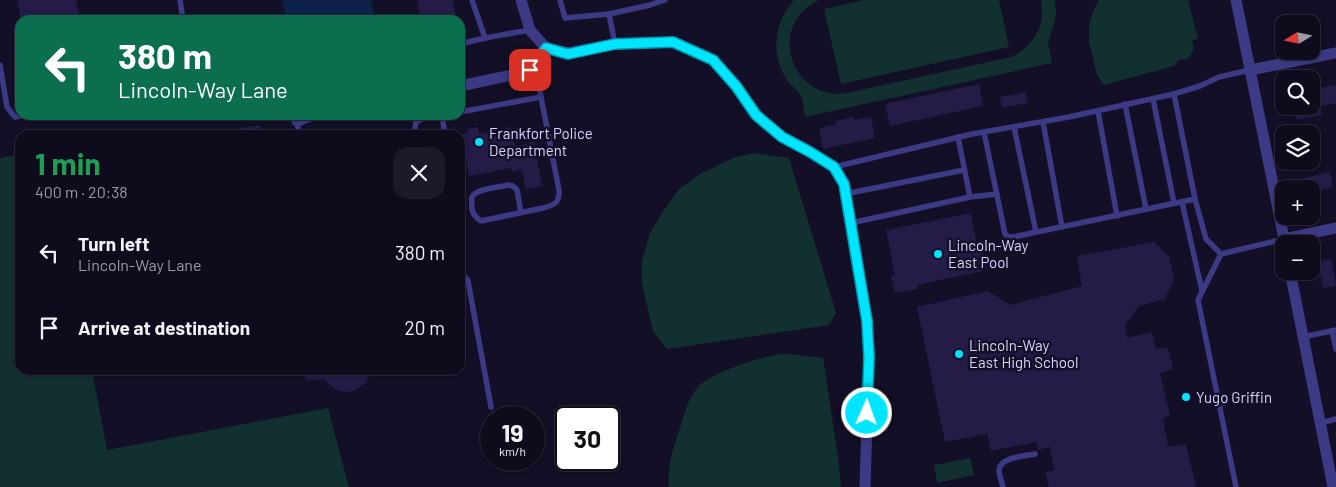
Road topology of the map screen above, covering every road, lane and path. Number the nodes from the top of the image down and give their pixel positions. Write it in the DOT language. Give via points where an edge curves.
graph roads {
  1 [pos="180,0"];
  2 [pos="472,0"];
  3 [pos="521,0"];
  4 [pos="560,0"];
  5 [pos="665,0"];
  6 [pos="1236,0"];
  7 [pos="609,14"];
  8 [pos="183,15"];
  9 [pos="530,30"];
  10 [pos="485,38"];
  11 [pos="465,43"];
  12 [pos="615,44"];
  13 [pos="546,48"];
  14 [pos="1336,53"];
  15 [pos="534,64"];
  16 [pos="0,65"];
  17 [pos="1250,70"];
  18 [pos="465,85"];
  19 [pos="1174,94"];
  20 [pos="541,97"];
  21 [pos="1153,99"];
  22 [pos="1126,104"];
  23 [pos="465,111"];
  24 [pos="1098,111"];
  25 [pos="15,117"];
  26 [pos="299,120"];
  27 [pos="420,120"];
  28 [pos="296,121"];
  29 [pos="1042,122"];
  30 [pos="1014,127"];
  31 [pos="298,130"];
  32 [pos="415,130"];
  33 [pos="984,132"];
  34 [pos="958,137"];
  35 [pos="834,167"];
  36 [pos="964,170"];
  37 [pos="846,194"];
  38 [pos="997,194"];
  39 [pos="970,197"];
  40 [pos="1195,199"];
  41 [pos="1182,202"];
  42 [pos="1174,203"];
  43 [pos="1146,209"];
  44 [pos="521,213"];
  45 [pos="1117,216"];
  46 [pos="850,223"];
  47 [pos="1062,227"];
  48 [pos="1336,228"];
  49 [pos="1036,232"];
  50 [pos="1284,235"];
  51 [pos="1309,235"];
  52 [pos="1275,243"];
  53 [pos="1221,254"];
  54 [pos="465,277"];
  55 [pos="1292,280"];
  56 [pos="1202,291"];
  57 [pos="1334,330"];
  58 [pos="1303,337"];
  59 [pos="1336,349"];
  60 [pos="491,406"];
  61 [pos="1336,419"];
  62 [pos="1320,423"];
  63 [pos="1035,454"];
  64 [pos="865,487"];
  65 [pos="1003,487"];
  66 [pos="1236,487"];
  67 [pos="1333,487"];
  1 -- 8 [label="lane"];
  2 -- 10 [label="lane"];
  3 -- 9 [label="street"];
  4 -- 7 [label="lane" via="565,18"];
  5 -- 7 [label="lane"];
  6 -- 17 [label="street"];
  7 -- 12 [label="lane"];
  9 -- 10 [label="lane"];
  9 -- 13 [label="street"];
  10 -- 11 [label="lane"];
  12 -- 13 [label="street" via="568,54"];
  12 -- 35 [label="street" via="673,42 713,60 756,115 782,137"];
  13 -- 15 [label="street"];
  14 -- 17 [label="street"];
  15 -- 18 [label="street" via="530,70"];
  15 -- 20 [label="lane"];
  16 -- 25 [label="lane" via="7,107"];
  17 -- 19 [label="lane" via="1219,77"];
  17 -- 50 [label="street"];
  19 -- 21 [label="lane"];
  19 -- 40 [label="lane"];
  20 -- 23 [label="lane"];
  20 -- 44 [label="lane" via="559,197 551,206"];
  21 -- 22 [label="lane"];
  21 -- 42 [label="lane"];
  22 -- 24 [label="lane"];
  22 -- 43 [label="lane"];
  24 -- 29 [label="lane"];
  24 -- 45 [label="lane"];
  26 -- 28 [label="street"];
  27 -- 32 [label="lane" via="416,122"];
  28 -- 31 [label="lane"];
  29 -- 30 [label="lane"];
  29 -- 47 [label="lane"];
  30 -- 33 [label="lane"];
  30 -- 49 [label="lane"];
  33 -- 34 [label="lane"];
  33 -- 38 [label="lane"];
  34 -- 35 [label="lane"];
  34 -- 36 [label="lane"];
  35 -- 37 [label="street"];
  36 -- 37 [label="lane"];
  36 -- 39 [label="lane"];
  37 -- 46 [label="street"];
  38 -- 39 [label="lane"];
  38 -- 49 [label="lane" via="1008,237"];
  39 -- 46 [label="lane"];
  40 -- 41 [label="lane"];
  40 -- 53 [label="lane" via="1206,239"];
  41 -- 42 [label="lane"];
  41 -- 56 [label="lane"];
  42 -- 43 [label="lane"];
  43 -- 45 [label="lane"];
  44 -- 44 [label="lane" via="481,221 473,213 472,197 482,190 513,186 517,190"];
  45 -- 47 [label="lane"];
  46 -- 64 [label="street" via="867,321"];
  47 -- 49 [label="lane"];
  48 -- 51 [label="street"];
  52 -- 53 [label="lane"];
  53 -- 56 [label="lane"];
  54 -- 60 [label="lane"];
  55 -- 58 [label="street"];
  56 -- 66 [label="lane" via="1198,300"];
  57 -- 58 [label="lane"];
  57 -- 59 [label="lane"];
  58 -- 62 [label="street"];
  61 -- 62 [label="lane"];
  62 -- 67 [label="street"];
  63 -- 65 [label="lane" via="1002,463 999,469"];
}
